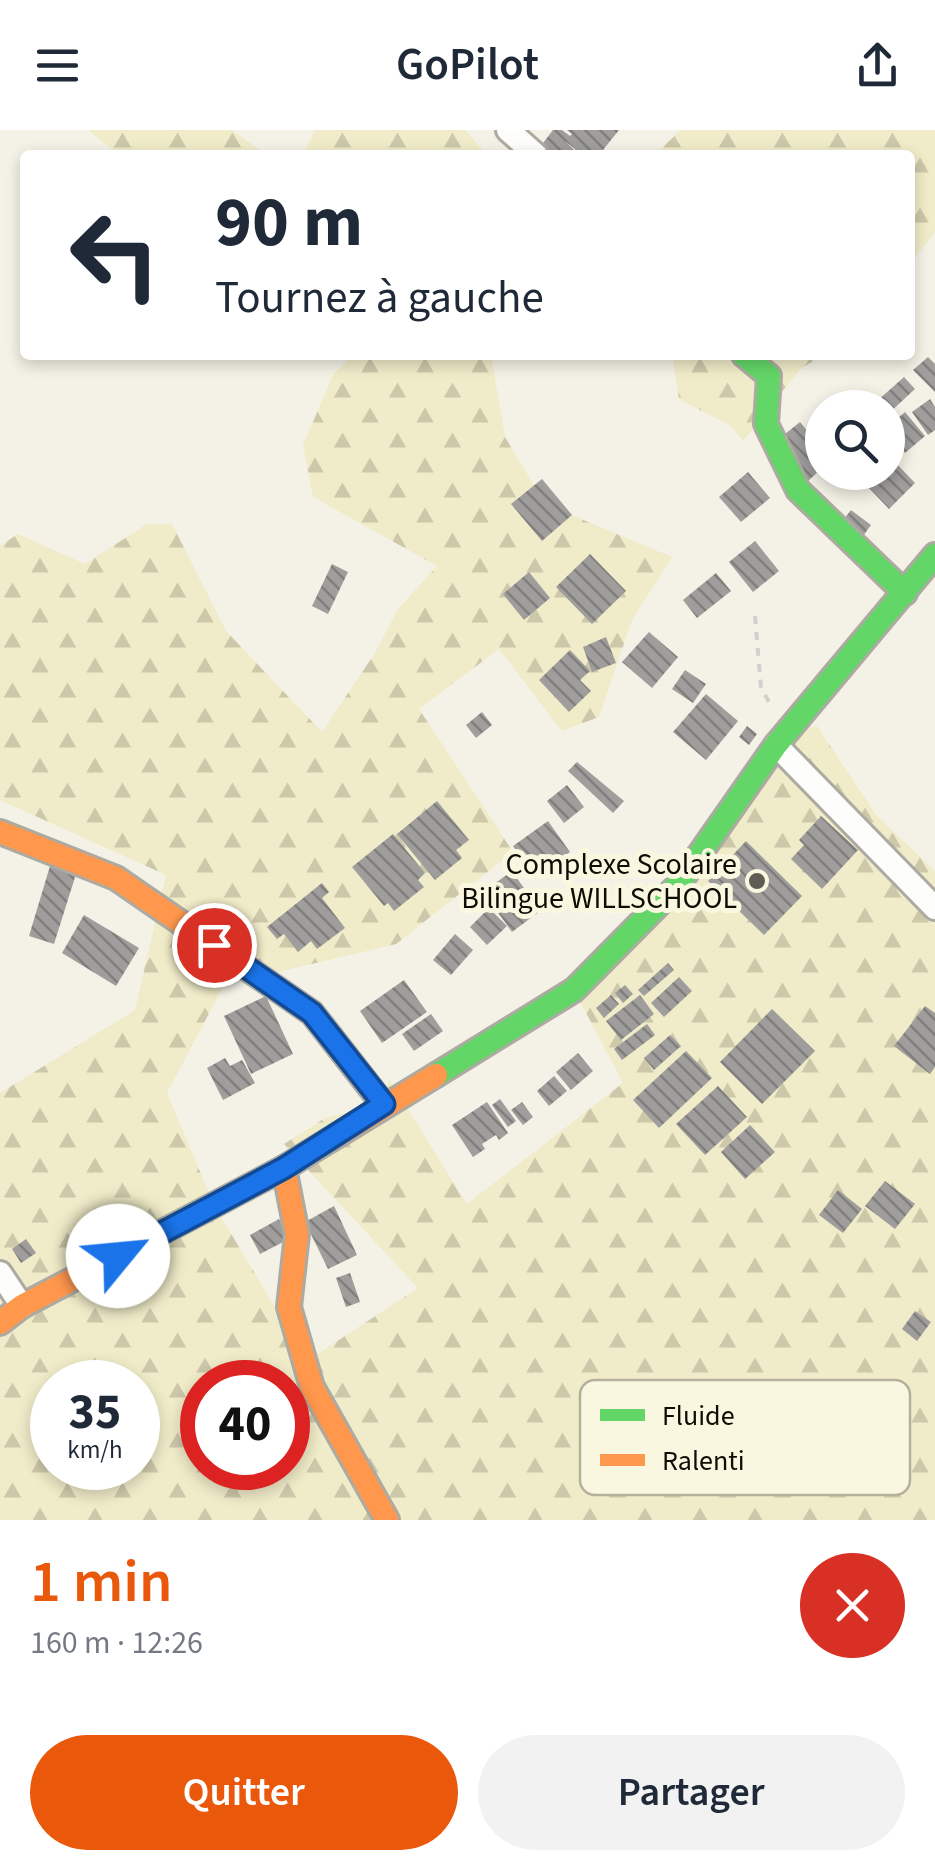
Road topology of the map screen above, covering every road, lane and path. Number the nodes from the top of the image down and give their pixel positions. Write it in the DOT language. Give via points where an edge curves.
graph roads {
  1 [pos="508,130"];
  2 [pos="530,150"];
  3 [pos="750,360"];
  4 [pos="935,556"];
  5 [pos="905,592"];
  6 [pos="756,616"];
  7 [pos="781,739"];
  8 [pos="0,832"];
  9 [pos="935,908"];
  10 [pos="384,1104"];
  11 [pos="284,1168"];
  12 [pos="0,1273"];
  13 [pos="22,1306"];
  14 [pos="0,1323"];
  15 [pos="387,1520"];
  1 -- 2 [label="street"];
  3 -- 5 [label="street" via="769,376 766,424 798,490"];
  4 -- 5 [label="street"];
  5 -- 7 [label="street"];
  6 -- 7 [label="path" via="761,688"];
  7 -- 9 [label="street"];
  7 -- 10 [label="street" via="678,885 574,990"];
  8 -- 10 [label="street" via="116,878 312,1013"];
  10 -- 11 [label="street"];
  11 -- 13 [label="street"];
  11 -- 15 [label="street" via="297,1234 289,1307 312,1387"];
  12 -- 13 [label="street"];
  13 -- 14 [label="street"];
}
